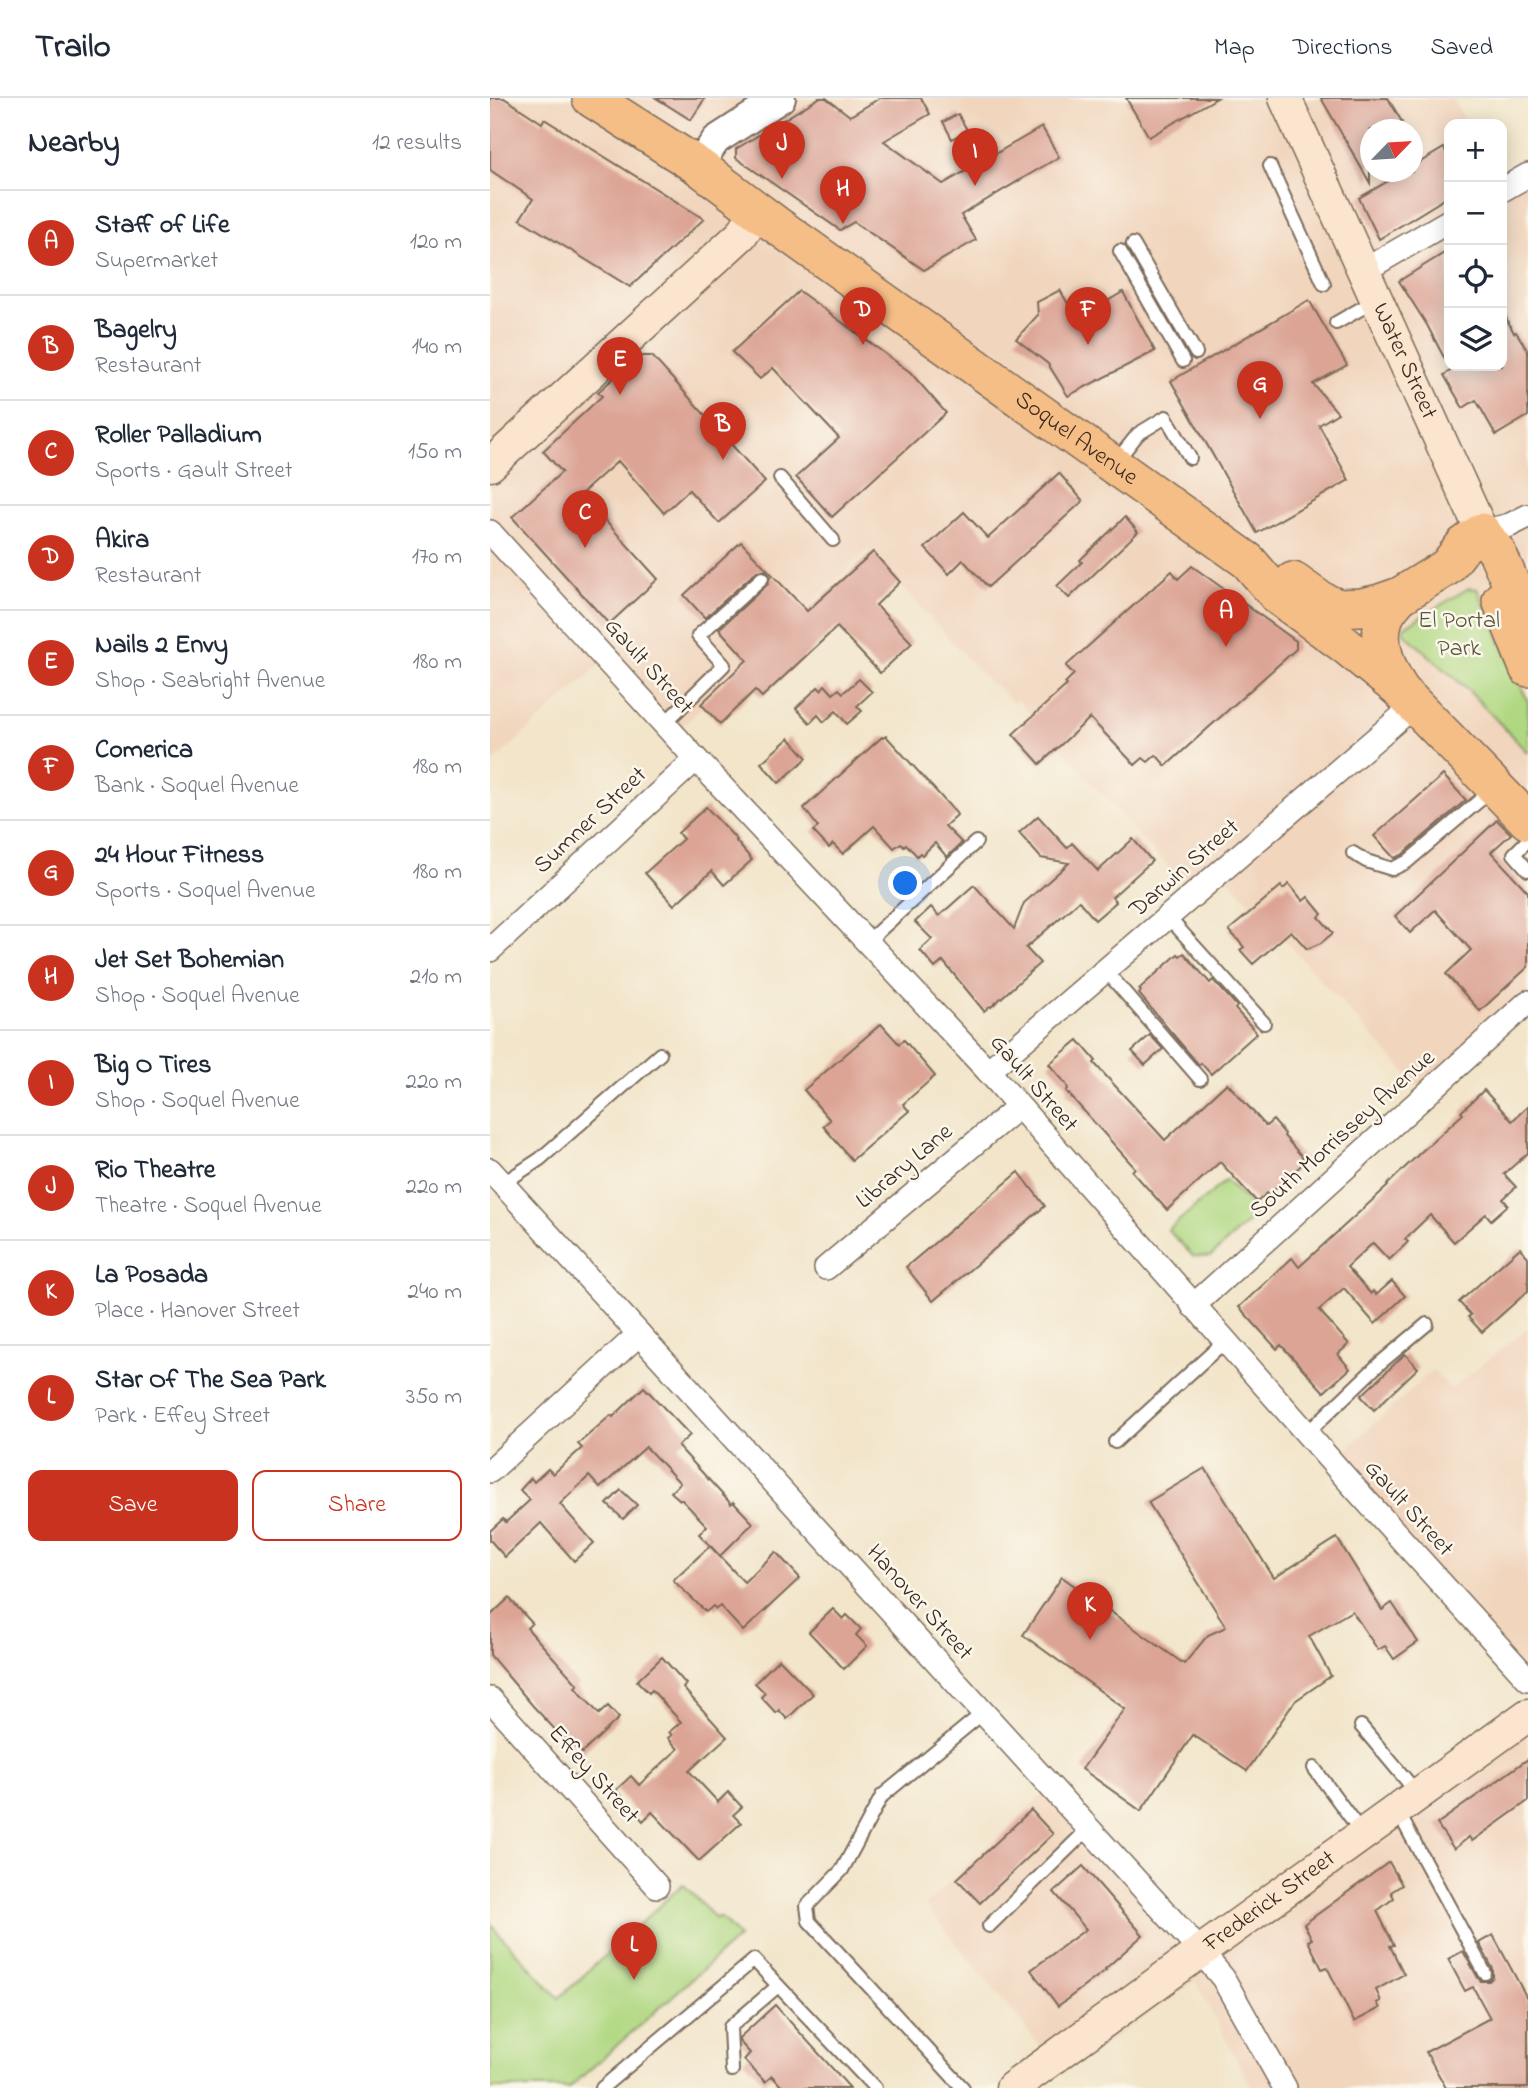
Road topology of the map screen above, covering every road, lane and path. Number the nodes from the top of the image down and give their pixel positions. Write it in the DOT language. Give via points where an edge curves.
graph roads {
  1 [pos="591,98"];
  2 [pos="781,98"];
  3 [pos="1285,98"];
  4 [pos="698,166"];
  5 [pos="1270,166"];
  6 [pos="1528,174"];
  7 [pos="1507,187"];
  8 [pos="757,211"];
  9 [pos="1444,224"];
  10 [pos="1133,244"];
  11 [pos="1120,251"];
  12 [pos="1363,271"];
  13 [pos="1324,284"];
  14 [pos="1377,300"];
  15 [pos="1336,323"];
  16 [pos="1196,353"];
  17 [pos="1183,361"];
  18 [pos="1190,458"];
  19 [pos="1114,464"];
  20 [pos="490,465"];
  21 [pos="780,478"];
  22 [pos="1528,516"];
  23 [pos="490,532"];
  24 [pos="1482,533"];
  25 [pos="833,540"];
  26 [pos="1248,561"];
  27 [pos="1447,567"];
  28 [pos="762,578"];
  29 [pos="1400,596"];
  30 [pos="1528,622"];
  31 [pos="1528,668"];
  32 [pos="1407,697"];
  33 [pos="664,724"];
  34 [pos="696,759"];
  35 [pos="1495,787"];
  36 [pos="1528,821"];
  37 [pos="1528,840"];
  38 [pos="976,842"];
  39 [pos="1353,853"];
  40 [pos="1528,870"];
  41 [pos="1169,918"];
  42 [pos="867,942"];
  43 [pos="490,950"];
  44 [pos="1106,971"];
  45 [pos="1528,1002"];
  46 [pos="1264,1023"];
  47 [pos="660,1054"];
  48 [pos="988,1071"];
  49 [pos="1200,1079"];
  50 [pos="1018,1107"];
  51 [pos="496,1177"];
  52 [pos="826,1268"];
  53 [pos="1193,1306"];
  54 [pos="1427,1324"];
  55 [pos="639,1334"];
  56 [pos="1225,1341"];
  57 [pos="1306,1434"];
  58 [pos="1115,1442"];
  59 [pos="490,1471"];
  60 [pos="1528,1679"];
  61 [pos="490,1699"];
  62 [pos="984,1712"];
  63 [pos="1528,1715"];
  64 [pos="1361,1726"];
  65 [pos="1314,1768"];
  66 [pos="1408,1802"];
  67 [pos="1089,1828"];
  68 [pos="1363,1834"];
  69 [pos="657,1886"];
  70 [pos="989,1926"];
  71 [pos="1201,1952"];
  72 [pos="1485,1973"];
  73 [pos="778,1986"];
  74 [pos="733,2070"];
  75 [pos="603,2088"];
  76 [pos="875,2088"];
  77 [pos="963,2088"];
  78 [pos="1012,2088"];
  79 [pos="1285,2088"];
  1 -- 4 [label="main road, Soquel Avenue"];
  2 -- 4 [label="street" via="716,140"];
  3 -- 12 [label="main road, Water Street"];
  4 -- 8 [label="main road, Soquel Avenue"];
  5 -- 13 [label="lane"];
  6 -- 7 [label="street"];
  8 -- 19 [label="main road, Soquel Avenue"];
  8 -- 20 [label="main road" via="741,235"];
  9 -- 12 [label="street"];
  10 -- 16 [label="lane"];
  11 -- 17 [label="lane"];
  12 -- 14 [label="main road, Water Street"];
  14 -- 15 [label="lane"];
  14 -- 24 [label="main road, Water Street"];
  18 -- 19 [label="lane" via="1166,417 1138,434"];
  19 -- 26 [label="main road, Soquel Avenue"];
  21 -- 25 [label="lane"];
  22 -- 24 [label="street"];
  23 -- 33 [label="street, Gault Street"];
  24 -- 27 [label="main road" via="1464,545"];
  24 -- 30 [label="main road, Water Street" via="1497,552"];
  26 -- 29 [label="main road" via="1278,571 1338,608"];
  26 -- 32 [label="main road, Soquel Avenue" via="1278,596"];
  27 -- 29 [label="main road"];
  27 -- 31 [label="main road" via="1463,565 1489,578"];
  28 -- 33 [label="lane" via="698,636 724,665"];
  29 -- 32 [label="main road" via="1384,618 1381,632 1386,662"];
  32 -- 35 [label="main road, Soquel Avenue"];
  32 -- 41 [label="street, Darwin Street"];
  33 -- 34 [label="street, Gault Street"];
  34 -- 42 [label="street, Gault Street"];
  34 -- 43 [label="street, Sumner Street"];
  35 -- 36 [label="main road, Soquel Avenue"];
  35 -- 39 [label="lane" via="1408,862 1392,869"];
  37 -- 40 [label="lane" via="1514,854"];
  38 -- 42 [label="lane"];
  41 -- 44 [label="street, Darwin Street"];
  41 -- 46 [label="lane"];
  42 -- 48 [label="street, Gault Street"];
  44 -- 48 [label="street, Darwin Street"];
  44 -- 49 [label="lane"];
  45 -- 53 [label="street, South Morrissey Avenue"];
  47 -- 51 [label="lane" via="540,1159"];
  48 -- 50 [label="street, Gault Street"];
  50 -- 52 [label="street, Library Lane"];
  50 -- 53 [label="street, Gault Street"];
  51 -- 55 [label="street, Hanover Street"];
  53 -- 56 [label="street, Gault Street"];
  54 -- 57 [label="lane"];
  55 -- 59 [label="street"];
  55 -- 62 [label="street, Hanover Street"];
  56 -- 57 [label="street, Gault Street"];
  56 -- 58 [label="lane"];
  57 -- 60 [label="street, Gault Street"];
  61 -- 69 [label="street, Effey Street"];
  62 -- 67 [label="street, Hanover Street"];
  62 -- 77 [label="lane" via="883,1796 842,1870 807,1906 809,1921"];
  63 -- 66 [label="main road, Frederick Street"];
  64 -- 66 [label="lane"];
  65 -- 68 [label="lane"];
  66 -- 68 [label="main road, Frederick Street"];
  66 -- 72 [label="lane"];
  67 -- 70 [label="lane"];
  67 -- 71 [label="street, Hanover Street"];
  68 -- 71 [label="main road, Frederick Street"];
  71 -- 78 [label="main road, Frederick Street"];
  71 -- 79 [label="street, Hanover Street" via="1223,1978"];
  73 -- 74 [label="lane" via="730,2027"];
  73 -- 75 [label="lane" via="754,1960"];
  73 -- 76 [label="lane"];
}
